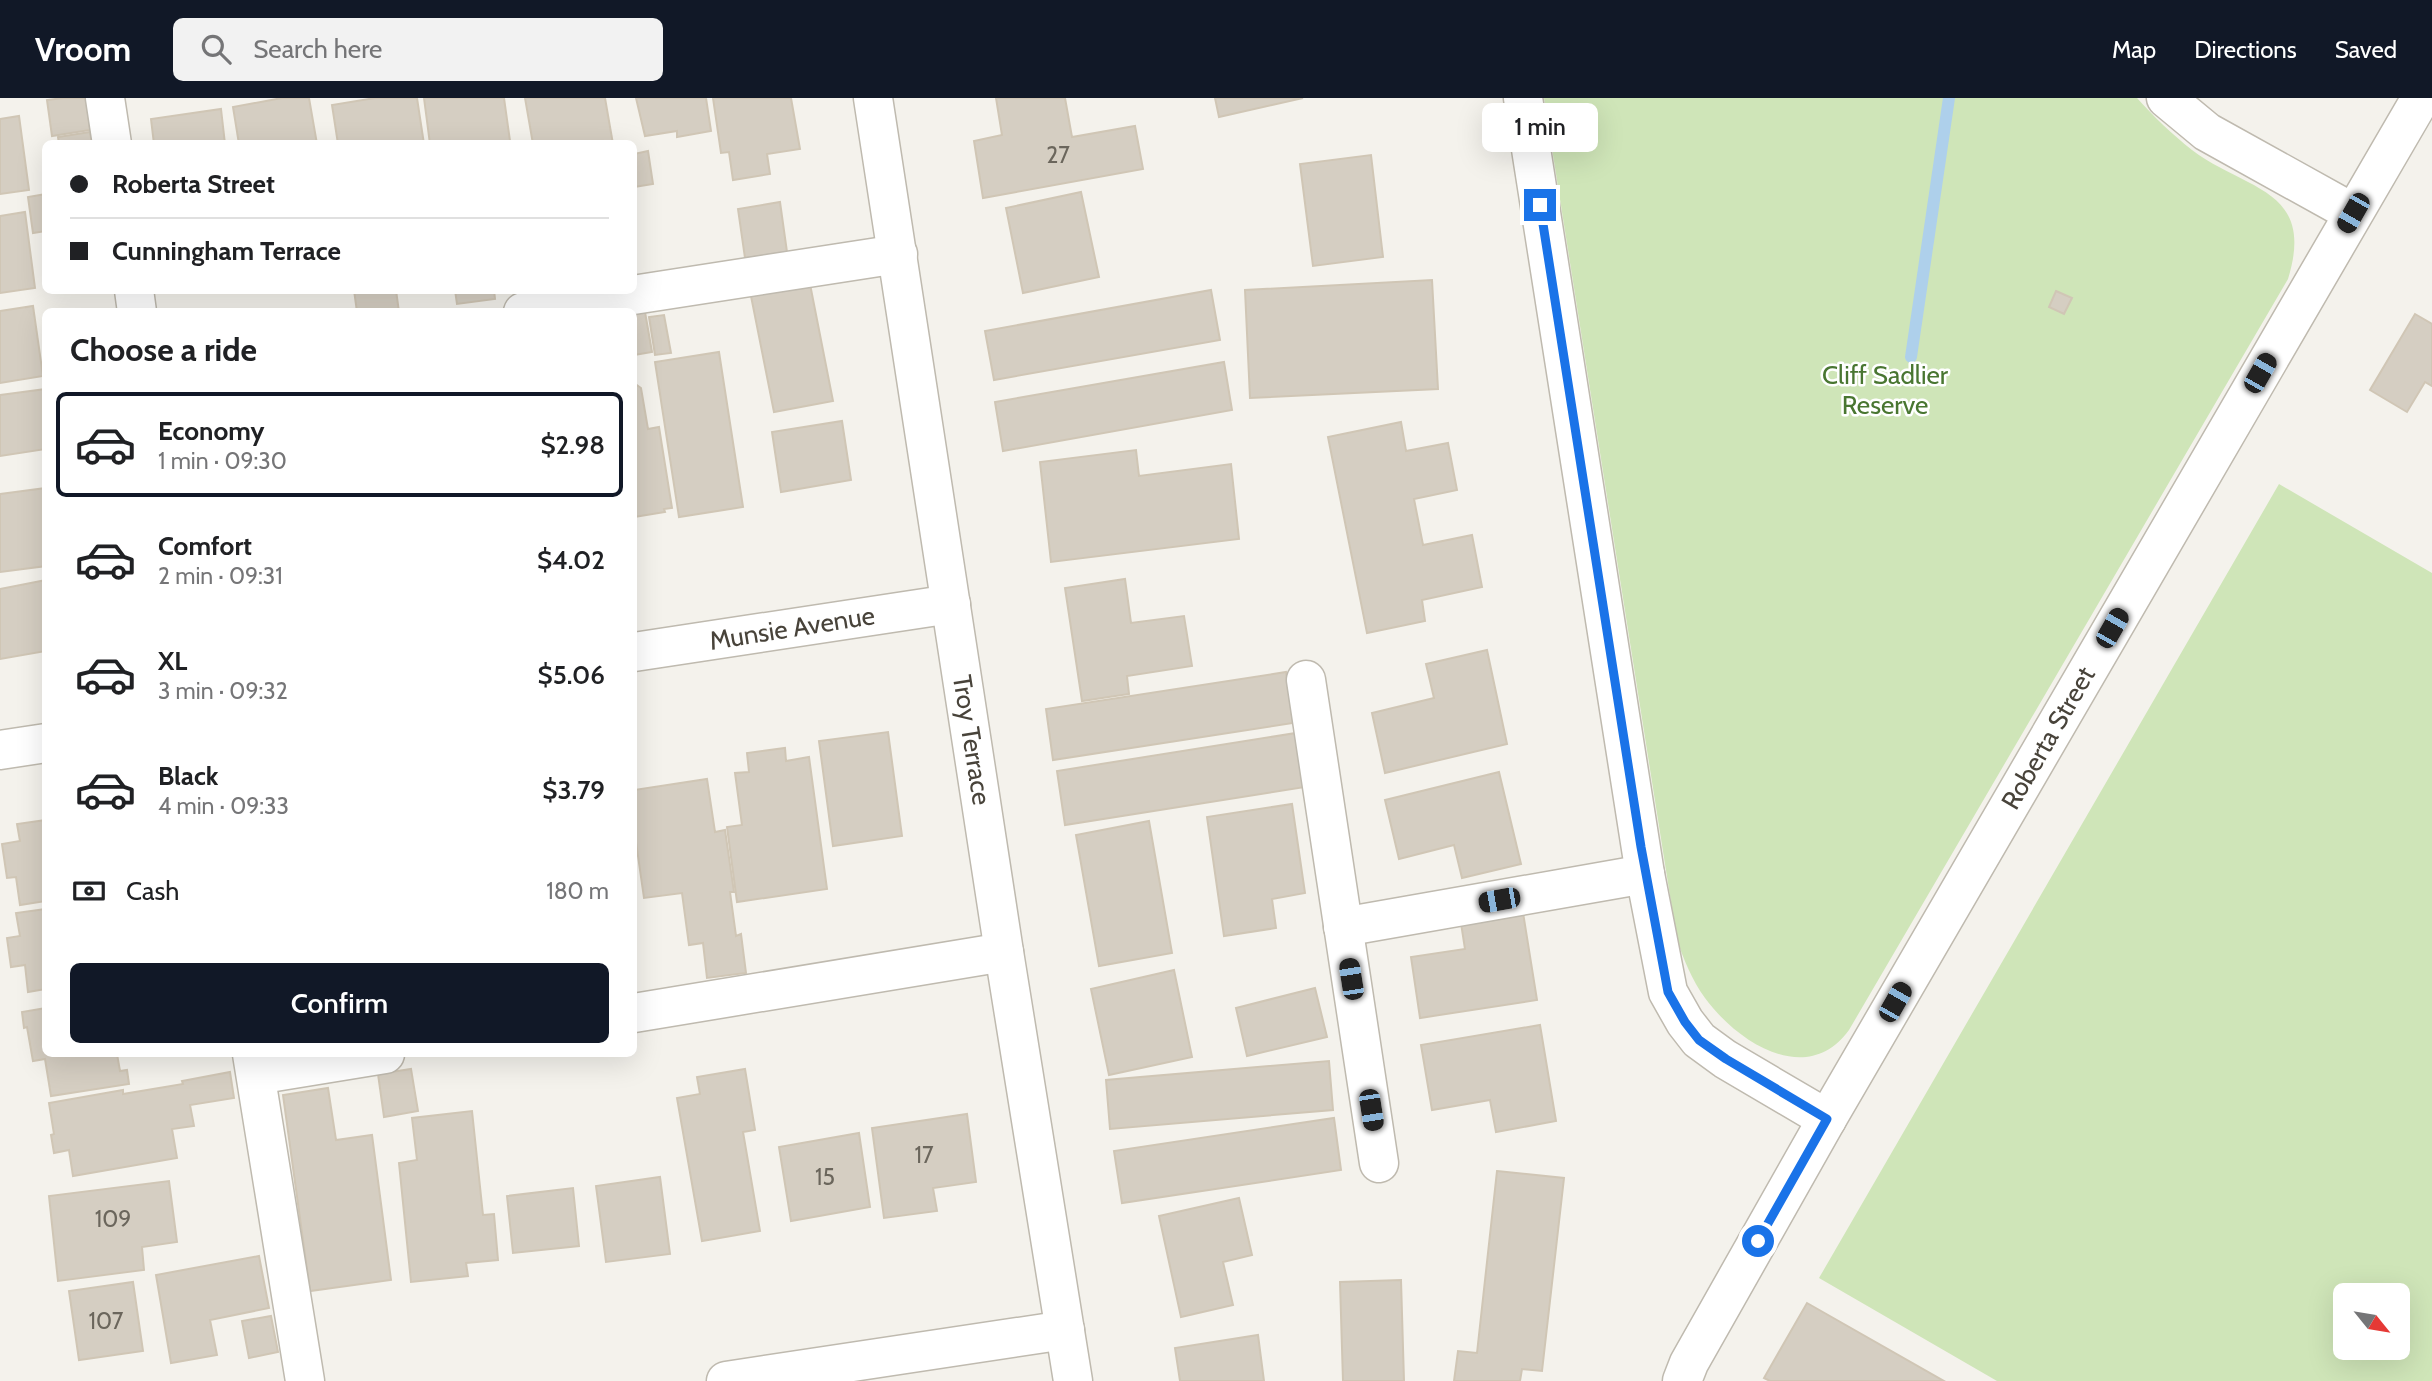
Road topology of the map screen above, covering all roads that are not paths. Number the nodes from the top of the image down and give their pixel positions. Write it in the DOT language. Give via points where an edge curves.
graph roads {
  1 [pos="105,98"];
  2 [pos="873,98"];
  3 [pos="1523,98"];
  4 [pos="2166,98"];
  5 [pos="2421,98"];
  6 [pos="111,140"];
  7 [pos="2353,213"];
  8 [pos="898,254"];
  9 [pos="549,308"];
  10 [pos="951,604"];
  11 [pos="637,652"];
  12 [pos="1306,680"];
  13 [pos="42,744"];
  14 [pos="0,750"];
  15 [pos="1645,874"];
  16 [pos="1343,927"];
  17 [pos="1004,952"];
  18 [pos="637,1013"];
  19 [pos="346,1057"];
  20 [pos="254,1064"];
  21 [pos="1827,1119"];
  22 [pos="1379,1163"];
  23 [pos="1065,1330"];
  24 [pos="305,1381"];
  25 [pos="726,1381"];
  26 [pos="1073,1381"];
  27 [pos="1682,1381"];
  1 -- 6 [label="street"];
  2 -- 8 [label="street, Troy Terrace"];
  3 -- 15 [label="street"];
  4 -- 7 [label="street" via="2207,132"];
  5 -- 7 [label="street, Roberta Street"];
  7 -- 21 [label="street, Roberta Street"];
  8 -- 9 [label="street"];
  8 -- 10 [label="street, Troy Terrace"];
  10 -- 11 [label="street, Munsie Avenue"];
  10 -- 17 [label="street, Troy Terrace"];
  12 -- 16 [label="street"];
  13 -- 14 [label="street"];
  15 -- 16 [label="street"];
  15 -- 21 [label="street" via="1668,992 1685,1022 1699,1040 1726,1059"];
  16 -- 22 [label="street"];
  17 -- 18 [label="street"];
  17 -- 23 [label="street, Troy Terrace"];
  19 -- 20 [label="street"];
  20 -- 24 [label="street"];
  21 -- 27 [label="street, Roberta Street"];
  23 -- 25 [label="street"];
  23 -- 26 [label="street, Troy Terrace"];
}
